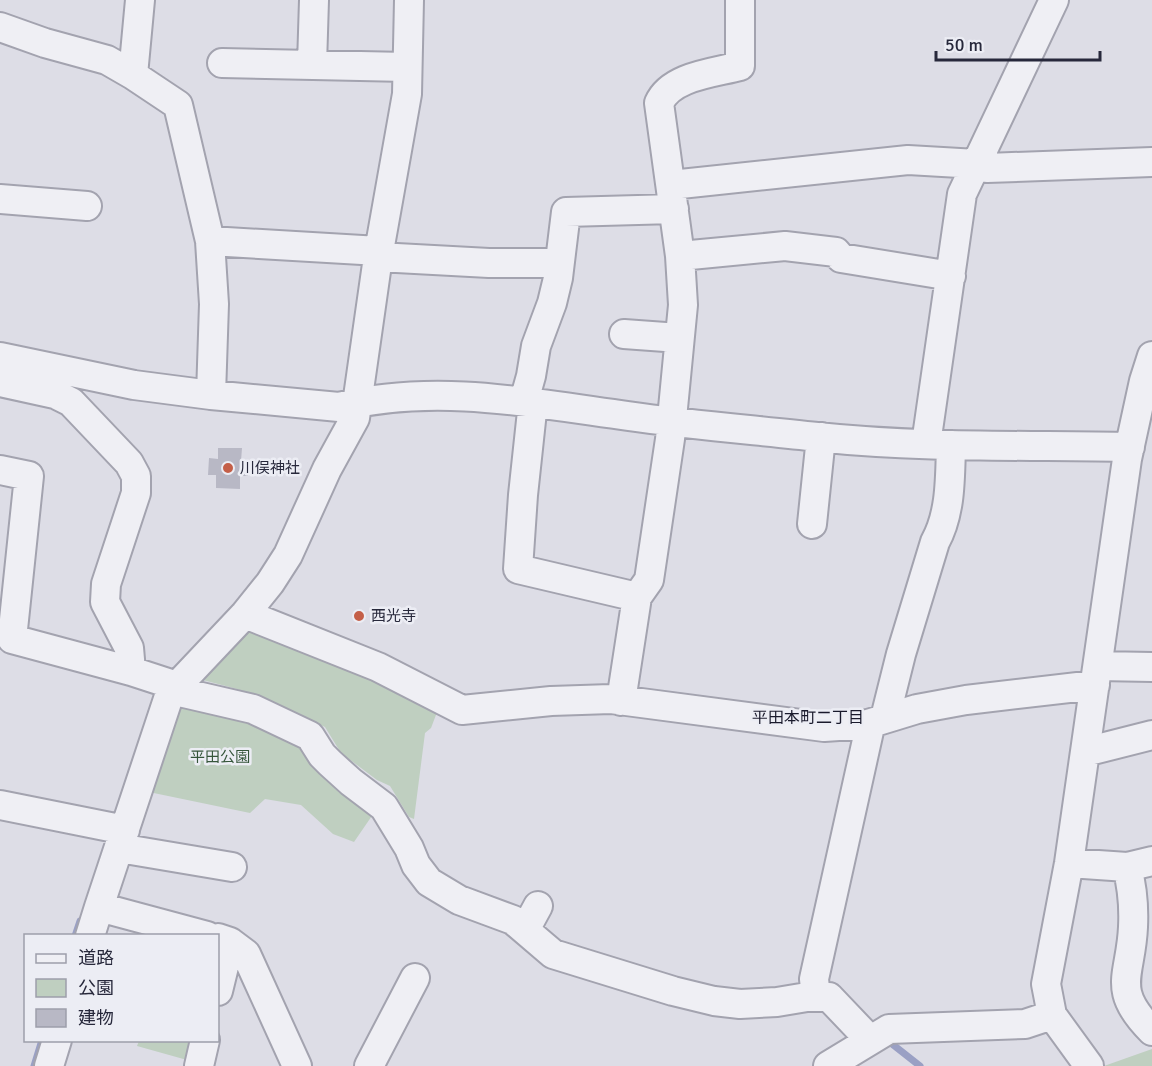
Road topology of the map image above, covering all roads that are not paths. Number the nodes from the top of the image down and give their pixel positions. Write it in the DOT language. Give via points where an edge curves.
graph roads {
  1 [pos="140,0"];
  2 [pos="314,0"];
  3 [pos="409,0"];
  4 [pos="740,0"];
  5 [pos="1054,0"];
  6 [pos="0,27"];
  7 [pos="222,63"];
  8 [pos="312,65"];
  9 [pos="407,67"];
  10 [pos="133,75"];
  11 [pos="1152,162"];
  12 [pos="977,164"];
  13 [pos="673,197"];
  14 [pos="0,199"];
  15 [pos="87,206"];
  16 [pos="210,241"];
  17 [pos="378,254"];
  18 [pos="680,256"];
  19 [pos="558,263"];
  20 [pos="951,276"];
  21 [pos="624,334"];
  22 [pos="679,338"];
  23 [pos="1152,356"];
  24 [pos="0,357"];
  25 [pos="0,382"];
  26 [pos="211,395"];
  27 [pos="356,402"];
  28 [pos="528,402"];
  29 [pos="671,422"];
  30 [pos="821,437"];
  31 [pos="938,444"];
  32 [pos="1136,453"];
  33 [pos="0,470"];
  34 [pos="812,524"];
  35 [pos="637,597"];
  36 [pos="245,614"];
  37 [pos="1152,667"];
  38 [pos="1097,675"];
  39 [pos="157,680"];
  40 [pos="621,701"];
  41 [pos="877,721"];
  42 [pos="1152,735"];
  43 [pos="1085,752"];
  44 [pos="0,805"];
  45 [pos="117,833"];
  46 [pos="1068,863"];
  47 [pos="1139,864"];
  48 [pos="232,867"];
  49 [pos="99,907"];
  50 [pos="91,934"];
  51 [pos="203,934"];
  52 [pos="219,939"];
  53 [pos="415,978"];
  54 [pos="816,990"];
  55 [pos="1052,1014"];
  56 [pos="1152,1031"];
  57 [pos="879,1034"];
  58 [pos="57,1042"];
  59 [pos="205,1042"];
  60 [pos="50,1066"];
  61 [pos="199,1066"];
  62 [pos="297,1066"];
  63 [pos="369,1066"];
  64 [pos="828,1066"];
  65 [pos="1089,1066"];
  1 -- 10 [label="street"];
  2 -- 8 [label="street"];
  3 -- 9 [label="street"];
  4 -- 13 [label="street" via="740,66 672,86 659,103"];
  5 -- 12 [label="street"];
  6 -- 10 [label="street" via="107,60"];
  7 -- 8 [label="street"];
  8 -- 9 [label="street"];
  9 -- 17 [label="street" via="407,94"];
  10 -- 16 [label="street" via="178,105"];
  11 -- 12 [label="street" via="987,168"];
  12 -- 13 [label="street" via="908,160"];
  12 -- 20 [label="street" via="962,194"];
  13 -- 18 [label="street"];
  13 -- 19 [label="street" via="566,212"];
  14 -- 15 [label="street"];
  16 -- 17 [label="street"];
  16 -- 26 [label="street" via="214,304"];
  17 -- 19 [label="street" via="489,263"];
  17 -- 27 [label="street"];
  18 -- 20 [label="street" via="785,246 836,252 841,258"];
  18 -- 22 [label="street"];
  19 -- 28 [label="street" via="556,286 536,346"];
  20 -- 31 [label="street"];
  21 -- 22 [label="street"];
  22 -- 29 [label="street"];
  23 -- 32 [label="street" via="1144,381"];
  24 -- 26 [label="street" via="134,385"];
  25 -- 39 [label="street" via="55,394 71,402 136,476 135,500 104,594 129,648"];
  26 -- 27 [label="street" via="339,406"];
  27 -- 28 [label="street" via="458,396"];
  27 -- 36 [label="street" via="355,418 288,555"];
  28 -- 29 [label="street"];
  28 -- 35 [label="street" via="518,569"];
  29 -- 30 [label="street"];
  29 -- 35 [label="street" via="649,580"];
  30 -- 31 [label="street"];
  30 -- 34 [label="street"];
  31 -- 32 [label="street"];
  31 -- 41 [label="street" via="950,488 943,527"];
  32 -- 38 [label="street"];
  33 -- 39 [label="street" via="29,476 12,639"];
  35 -- 40 [label="street"];
  36 -- 39 [label="street"];
  36 -- 40 [label="street" via="378,667 462,710 552,701"];
  37 -- 38 [label="street"];
  38 -- 41 [label="street" via="917,709"];
  38 -- 43 [label="street"];
  39 -- 45 [label="street" via="171,690"];
  39 -- 54 [label="street" via="184,693 253,709 310,736 330,763 384,807 429,882 459,900 513,920 531,918 553,954 673,991 740,1005"];
  40 -- 41 [label="street" via="824,727"];
  41 -- 54 [label="street" via="869,731"];
  42 -- 43 [label="street"];
  43 -- 46 [label="street"];
  44 -- 45 [label="street"];
  45 -- 48 [label="street"];
  45 -- 49 [label="street"];
  46 -- 47 [label="street"];
  46 -- 55 [label="street" via="1047,984"];
  47 -- 56 [label="street" via="1132,885 1133,926 1125,983 1128,998"];
  49 -- 50 [label="street"];
  49 -- 51 [label="street"];
  52 -- 62 [label="street" via="246,954"];
  53 -- 63 [label="street"];
  54 -- 57 [label="street"];
  55 -- 57 [label="street" via="1024,1024"];
  55 -- 65 [label="street"];
  57 -- 64 [label="street"];
  58 -- 60 [label="street"];
  59 -- 61 [label="street"];
}
